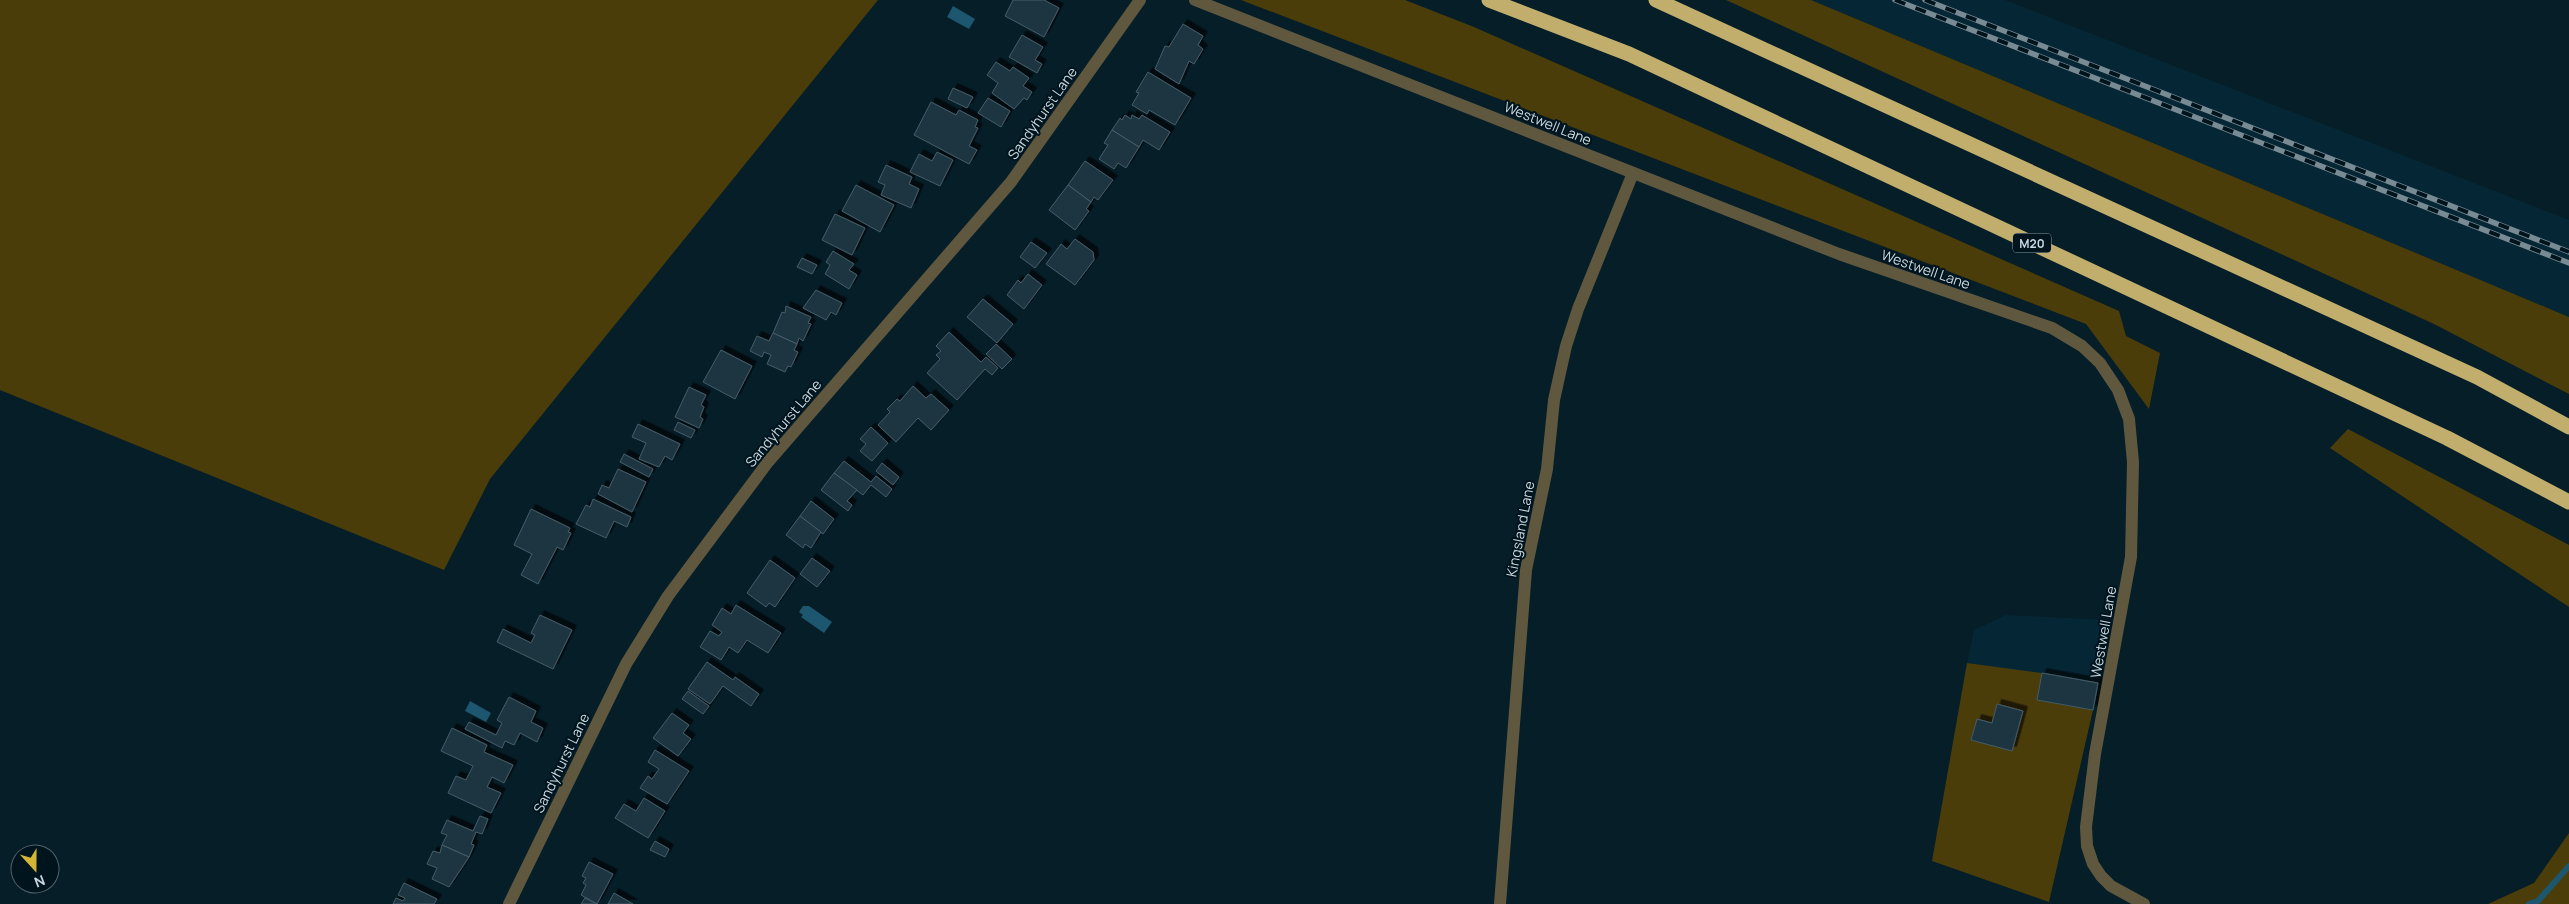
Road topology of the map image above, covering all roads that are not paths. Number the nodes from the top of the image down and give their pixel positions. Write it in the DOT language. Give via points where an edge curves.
graph roads {
  1 [pos="1140,0"];
  2 [pos="1195,0"];
  3 [pos="1489,0"];
  4 [pos="1656,0"];
  5 [pos="1633,173"];
  6 [pos="2569,427"];
  7 [pos="2569,502"];
  8 [pos="509,904"];
  9 [pos="1500,904"];
  10 [pos="2144,904"];
  1 -- 8 [label="street, Sandyhurst Lane" via="1012,182 768,462 668,596 626,664"];
  2 -- 5 [label="street, Westwell Lane"];
  3 -- 7 [label="highway, M20" via="1629,54 2447,438"];
  4 -- 6 [label="highway" via="2477,377"];
  5 -- 9 [label="street, Kingsland Lane" via="1578,309 1554,400 1547,469 1526,570"];
  5 -- 10 [label="street, Westwell Lane" via="1840,254 2052,328 2082,346 2110,375 2125,405 2131,433 2132,557 2095,754 2086,827 2087,846 2101,876 2111,886"];
}
